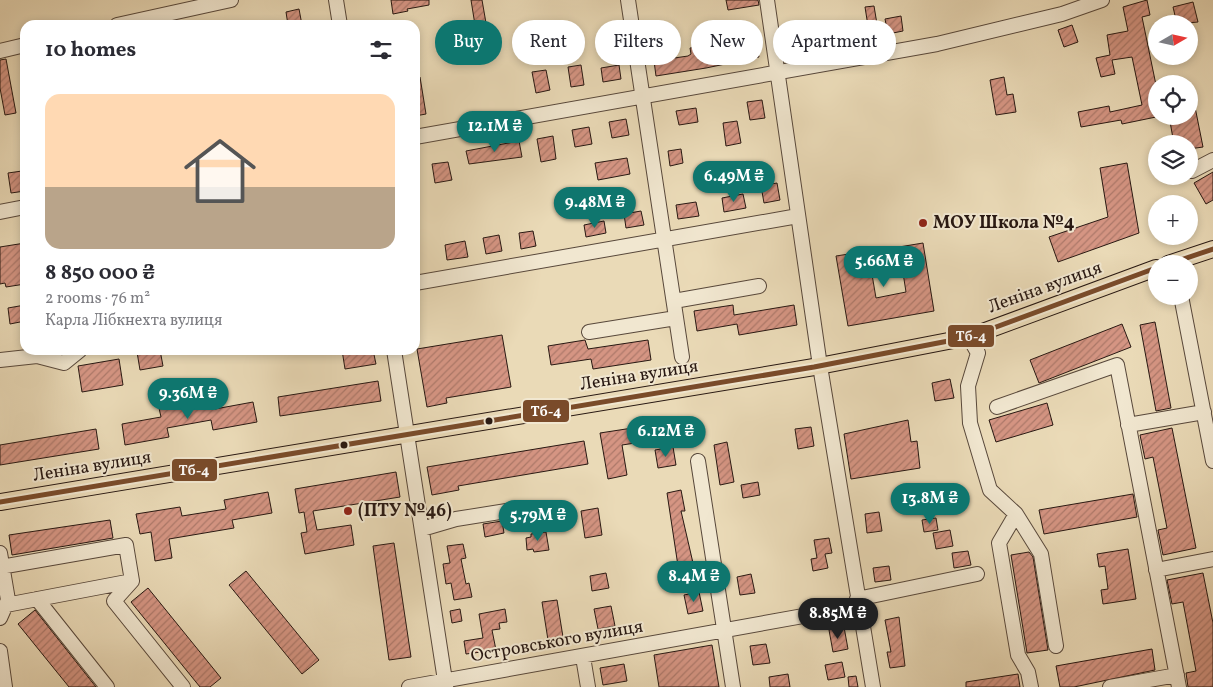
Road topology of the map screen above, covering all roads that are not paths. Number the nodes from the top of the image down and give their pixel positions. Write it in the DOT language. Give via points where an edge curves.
graph roads {
  1 [pos="231,0"];
  2 [pos="336,0"];
  3 [pos="628,0"];
  4 [pos="767,0"];
  5 [pos="1102,0"];
  6 [pos="140,20"];
  7 [pos="339,20"];
  8 [pos="20,46"];
  9 [pos="0,51"];
  10 [pos="778,72"];
  11 [pos="643,96"];
  12 [pos="420,136"];
  13 [pos="1213,160"];
  14 [pos="1198,168"];
  15 [pos="20,208"];
  16 [pos="0,212"];
  17 [pos="798,216"];
  18 [pos="664,238"];
  19 [pos="1213,249"];
  20 [pos="1196,255"];
  21 [pos="1148,271"];
  22 [pos="420,283"];
  23 [pos="759,286"];
  24 [pos="674,301"];
  25 [pos="1183,305"];
  26 [pos="676,318"];
  27 [pos="589,332"];
  28 [pos="969,337"];
  29 [pos="74,355"];
  30 [pos="395,355"];
  31 [pos="682,356"];
  32 [pos="0,360"];
  33 [pos="820,366"];
  34 [pos="1206,406"];
  35 [pos="997,407"];
  36 [pos="1128,425"];
  37 [pos="408,434"];
  38 [pos="1212,456"];
  39 [pos="698,461"];
  40 [pos="0,502"];
  41 [pos="525,508"];
  42 [pos="1016,514"];
  43 [pos="422,529"];
  44 [pos="1213,559"];
  45 [pos="1,562"];
  46 [pos="1156,570"];
  47 [pos="977,574"];
  48 [pos="132,581"];
  49 [pos="37,599"];
  50 [pos="858,602"];
  51 [pos="6,605"];
  52 [pos="0,618"];
  53 [pos="724,631"];
  54 [pos="1056,646"];
  55 [pos="0,651"];
  56 [pos="583,657"];
  57 [pos="1178,681"];
  58 [pos="446,684"];
  59 [pos="5,687"];
  60 [pos="107,687"];
  61 [pos="183,687"];
  62 [pos="409,687"];
  63 [pos="588,687"];
  64 [pos="733,687"];
  65 [pos="873,687"];
  66 [pos="1032,687"];
  67 [pos="1110,687"];
  1 -- 6 [label="street"];
  2 -- 7 [label="street"];
  3 -- 11 [label="street"];
  4 -- 10 [label="street"];
  5 -- 10 [label="street" via="1062,14 937,44"];
  8 -- 9 [label="street"];
  10 -- 11 [label="street"];
  10 -- 17 [label="street"];
  11 -- 12 [label="street"];
  11 -- 18 [label="street"];
  13 -- 14 [label="street"];
  15 -- 16 [label="street"];
  17 -- 18 [label="street"];
  17 -- 33 [label="street"];
  18 -- 22 [label="street"];
  18 -- 24 [label="street"];
  19 -- 20 [label="main road"];
  21 -- 28 [label="main road, Леніна вулиця"];
  23 -- 24 [label="street"];
  24 -- 26 [label="street"];
  25 -- 34 [label="street"];
  26 -- 27 [label="street"];
  26 -- 31 [label="street"];
  28 -- 33 [label="main road, Леніна вулиця"];
  28 -- 42 [label="street" via="978,353 968,386 970,423 990,490"];
  29 -- 32 [label="street" via="64,363 37,356"];
  30 -- 37 [label="street"];
  33 -- 37 [label="main road, Леніна вулиця"];
  33 -- 50 [label="street"];
  34 -- 36 [label="street"];
  34 -- 38 [label="street"];
  35 -- 36 [label="street" via="1117,364"];
  36 -- 46 [label="street"];
  37 -- 40 [label="main road, Леніна вулиця"];
  37 -- 43 [label="street"];
  39 -- 53 [label="street"];
  41 -- 43 [label="street" via="456,519"];
  42 -- 54 [label="street" via="1041,554"];
  42 -- 66 [label="street" via="999,543 1018,655"];
  43 -- 58 [label="street"];
  44 -- 46 [label="street"];
  45 -- 48 [label="street" via="126,545"];
  45 -- 51 [label="street" via="8,600"];
  46 -- 57 [label="street"];
  47 -- 50 [label="street, Островського вулиця"];
  48 -- 49 [label="street"];
  48 -- 61 [label="street" via="114,602"];
  49 -- 51 [label="street"];
  49 -- 60 [label="street"];
  50 -- 53 [label="street, Островського вулиця"];
  50 -- 65 [label="street"];
  51 -- 52 [label="street"];
  53 -- 56 [label="street, Островського вулиця"];
  53 -- 64 [label="street"];
  55 -- 59 [label="street"];
  56 -- 58 [label="street, Островського вулиця"];
  56 -- 63 [label="street"];
  57 -- 67 [label="street"];
  58 -- 62 [label="street, Островського вулиця"];
}
